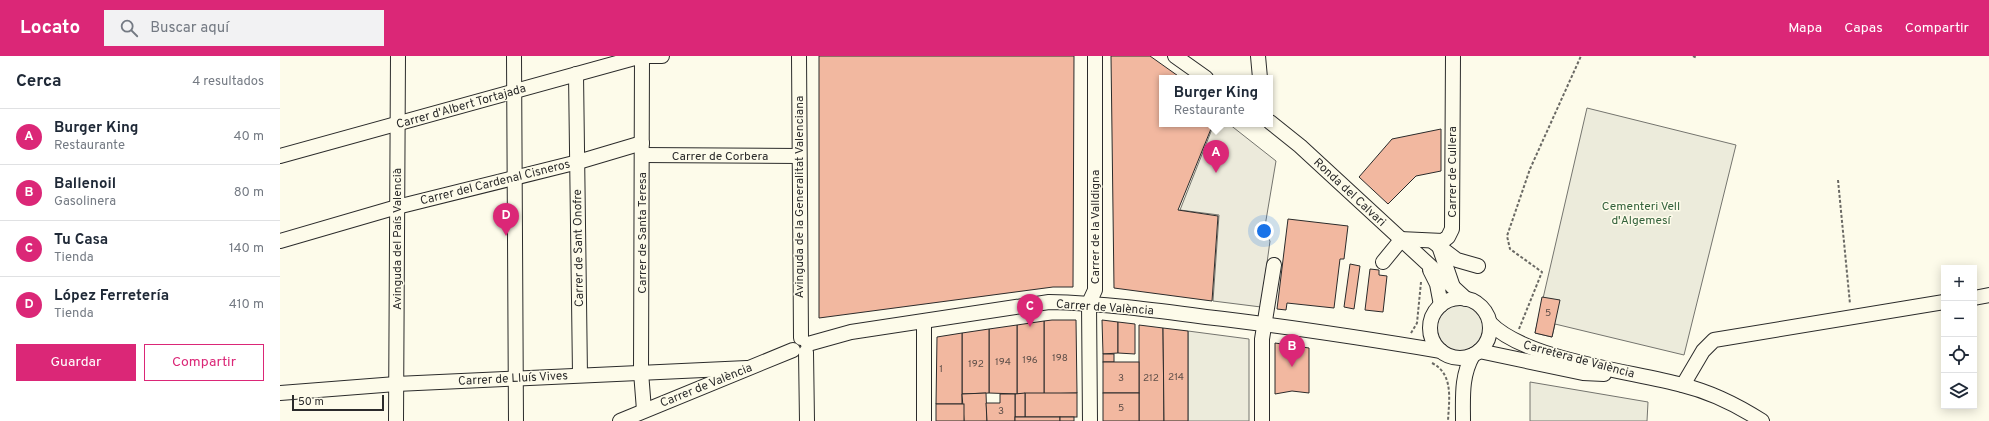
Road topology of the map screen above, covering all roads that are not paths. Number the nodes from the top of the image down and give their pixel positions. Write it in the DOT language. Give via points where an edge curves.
graph roads {
  1 [pos="398,56"];
  2 [pos="514,56"];
  3 [pos="642,56"];
  4 [pos="662,56"];
  5 [pos="799,56"];
  6 [pos="1094,56"];
  7 [pos="1175,56"];
  8 [pos="1258,56"];
  9 [pos="1453,56"];
  10 [pos="576,74"];
  11 [pos="1202,75"];
  12 [pos="1260,75"];
  13 [pos="514,91"];
  14 [pos="398,124"];
  15 [pos="1273,124"];
  16 [pos="642,149"];
  17 [pos="280,156"];
  18 [pos="799,156"];
  19 [pos="578,162"];
  20 [pos="515,178"];
  21 [pos="397,207"];
  22 [pos="1401,240"];
  23 [pos="280,241"];
  24 [pos="1436,244"];
  25 [pos="1457,260"];
  26 [pos="1383,262"];
  27 [pos="1427,264"];
  28 [pos="1274,265"];
  29 [pos="1478,266"];
  30 [pos="1449,273"];
  31 [pos="1453,287"];
  32 [pos="1989,295"];
  33 [pos="1977,297"];
  34 [pos="1466,299"];
  35 [pos="1089,303"];
  36 [pos="1941,303"];
  37 [pos="1441,305"];
  38 [pos="924,322"];
  39 [pos="1490,323"];
  40 [pos="1265,324"];
  41 [pos="1431,329"];
  42 [pos="1404,344"];
  43 [pos="801,348"];
  44 [pos="1476,353"];
  45 [pos="1446,354"];
  46 [pos="747,368"];
  47 [pos="641,372"];
  48 [pos="580,375"];
  49 [pos="516,378"];
  50 [pos="1651,378"];
  51 [pos="1463,380"];
  52 [pos="396,384"];
  53 [pos="1683,385"];
  54 [pos="280,393"];
  55 [pos="644,410"];
  56 [pos="396,421"];
  57 [pos="516,421"];
  58 [pos="620,421"];
  59 [pos="798,421"];
  60 [pos="807,421"];
  61 [pos="924,421"];
  62 [pos="1090,421"];
  63 [pos="1262,421"];
  64 [pos="1463,421"];
  65 [pos="1762,421"];
  1 -- 14 [label="street, Avinguda del País Valencià"];
  2 -- 13 [label="street"];
  3 -- 4 [label="street, Carrer d'Albert Tortajada"];
  3 -- 10 [label="street, Carrer d'Albert Tortajada"];
  3 -- 16 [label="street, Carrer de Santa Teresa"];
  5 -- 18 [label="street, Avinguda de la Generalitat Valenciana"];
  6 -- 35 [label="street, Carrer de la Valldigna" via="1095,290"];
  7 -- 11 [label="street"];
  8 -- 12 [label="street"];
  9 -- 24 [label="street, Carrer de Cullera" via="1452,229 1445,239"];
  10 -- 13 [label="street, Carrer d'Albert Tortajada"];
  10 -- 19 [label="street, Carrer de Sant Onofre"];
  13 -- 14 [label="street, Carrer d'Albert Tortajada"];
  13 -- 20 [label="street"];
  14 -- 17 [label="street, Carrer d'Albert Tortajada"];
  14 -- 21 [label="street, Avinguda del País Valencià"];
  15 -- 22 [label="street, Ronda del Calvari" via="1300,146"];
  16 -- 18 [label="street, Carrer de Corbera"];
  16 -- 19 [label="street, Carrer del Cardenal Cisneros"];
  16 -- 47 [label="street, Carrer de Santa Teresa"];
  18 -- 43 [label="street, Avinguda de la Generalitat Valenciana"];
  19 -- 20 [label="street, Carrer del Cardenal Cisneros"];
  19 -- 48 [label="street, Carrer de Sant Onofre"];
  20 -- 21 [label="street, Carrer del Cardenal Cisneros"];
  20 -- 49 [label="street"];
  21 -- 23 [label="street, Carrer del Cardenal Cisneros"];
  21 -- 52 [label="street, Avinguda del País Valencià"];
  22 -- 24 [label="street, Carrer de Cullera"];
  22 -- 26 [label="street"];
  22 -- 27 [label="street, Ronda del Calvari"];
  24 -- 25 [label="street"];
  24 -- 30 [label="street"];
  25 -- 29 [label="street"];
  25 -- 30 [label="street" via="1450,265"];
  27 -- 31 [label="street, Ronda del Calvari"];
  27 -- 37 [label="street" via="1437,284"];
  28 -- 40 [label="street"];
  30 -- 31 [label="street"];
  31 -- 34 [label="street, Ronda del Calvari"];
  32 -- 33 [label="street"];
  34 -- 37 [label="street" via="1449,300"];
  34 -- 39 [label="street" via="1482,307"];
  35 -- 38 [label="street, Carrer de València" via="1049,302"];
  35 -- 40 [label="street, Carrer de València"];
  35 -- 62 [label="street, Carrer de la Valldigna"];
  36 -- 53 [label="street" via="1714,340 1703,351"];
  37 -- 41 [label="street" via="1432,318"];
  38 -- 43 [label="street, Carrer de València" via="851,332"];
  38 -- 61 [label="street"];
  39 -- 44 [label="street" via="1488,338"];
  39 -- 50 [label="street, Carretera de València" via="1514,341 1539,351"];
  40 -- 42 [label="street, Carrer de València"];
  40 -- 63 [label="street" via="1262,339"];
  41 -- 42 [label="street, Carrer de València" via="1419,340"];
  41 -- 45 [label="street" via="1432,338"];
  42 -- 45 [label="street, Carrer de València"];
  43 -- 46 [label="street, Carrer de València"];
  43 -- 59 [label="street, Avinguda de la Generalitat Valenciana"];
  43 -- 60 [label="street, Avinguda de la Generalitat Valenciana"];
  44 -- 45 [label="street" via="1460,358"];
  44 -- 50 [label="street, Carretera de València" via="1583,373"];
  44 -- 51 [label="street" via="1467,367"];
  45 -- 51 [label="street" via="1459,368"];
  46 -- 47 [label="street, Carrer de Lluís Vives"];
  46 -- 55 [label="street, Carrer de València"];
  47 -- 48 [label="street, Carrer de Lluís Vives"];
  47 -- 55 [label="street, Carrer de Santa Teresa"];
  48 -- 49 [label="street, Carrer de Lluís Vives"];
  49 -- 52 [label="street, Carrer de Lluís Vives"];
  49 -- 57 [label="street"];
  50 -- 53 [label="street, Carretera de València"];
  51 -- 64 [label="street"];
  52 -- 54 [label="street, Carrer de Lluís Vives"];
  52 -- 56 [label="street, Avinguda del País Valencià"];
  53 -- 65 [label="street, Carretera de València" via="1716,396"];
  55 -- 58 [label="street, Carrer de València"];
}
